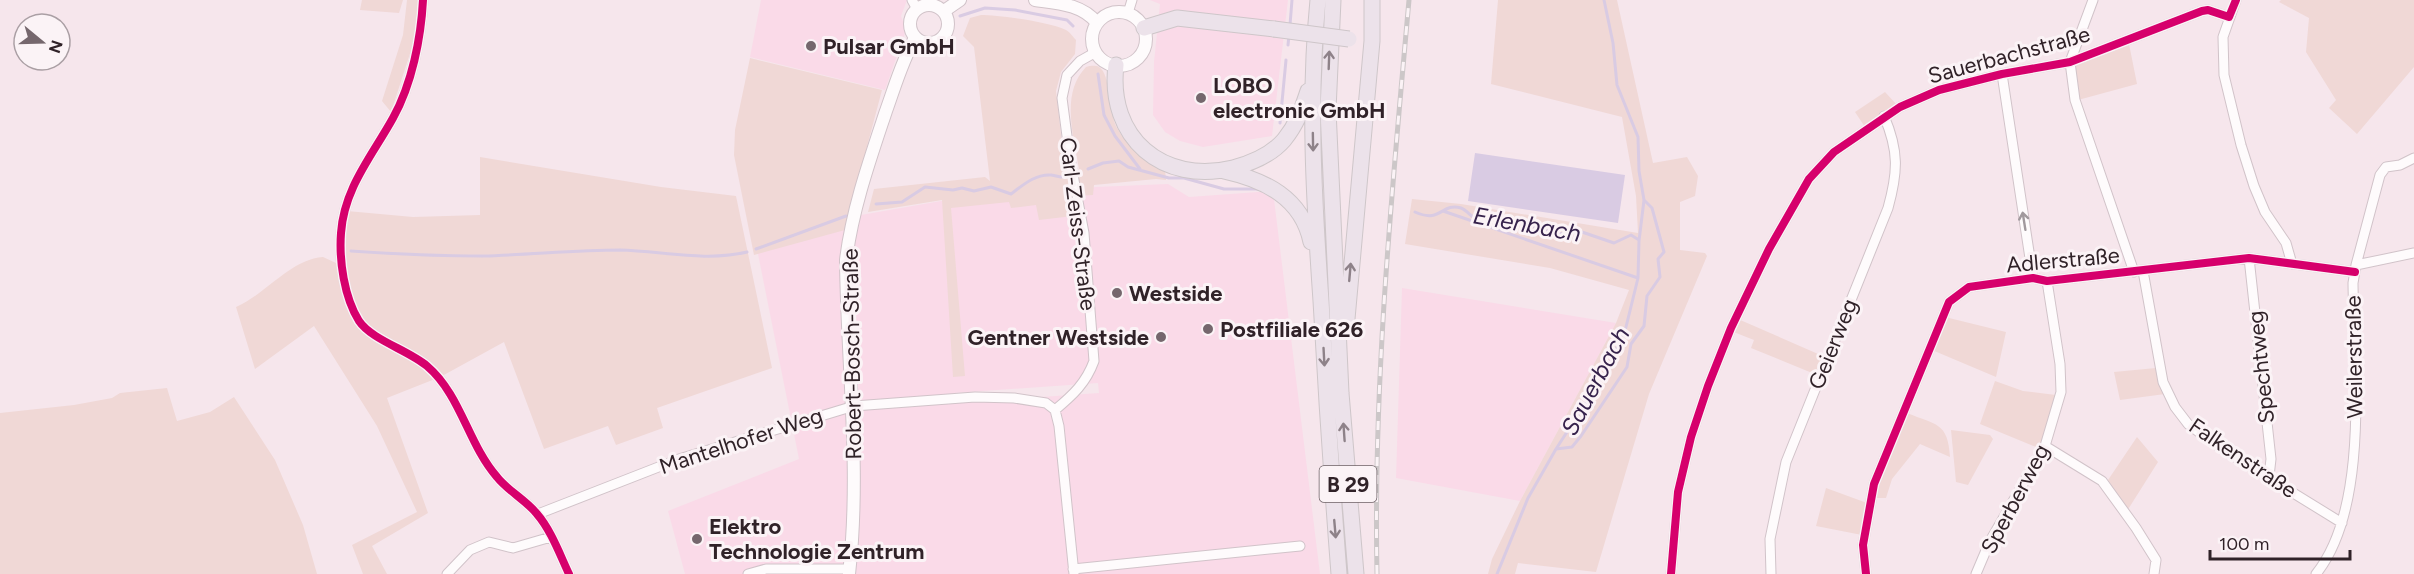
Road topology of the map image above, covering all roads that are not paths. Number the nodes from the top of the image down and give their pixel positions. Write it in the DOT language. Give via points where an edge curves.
graph roads {
  1 [pos="423,0"];
  2 [pos="960,0"];
  3 [pos="1035,0"];
  4 [pos="1132,0"];
  5 [pos="1318,0"];
  6 [pos="1334,0"];
  7 [pos="1372,0"];
  8 [pos="2093,0"];
  9 [pos="2236,0"];
  10 [pos="915,4"];
  11 [pos="944,11"];
  12 [pos="1128,13"];
  13 [pos="2229,17"];
  14 [pos="1097,23"];
  15 [pos="1144,28"];
  16 [pos="915,38"];
  17 [pos="1372,41"];
  18 [pos="1095,51"];
  19 [pos="2070,62"];
  20 [pos="1116,65"];
  21 [pos="1313,74"];
  22 [pos="2002,74"];
  23 [pos="1884,116"];
  24 [pos="2414,158"];
  25 [pos="1222,171"];
  26 [pos="2414,253"];
  27 [pos="2249,258"];
  28 [pos="2292,264"];
  29 [pos="2355,269"];
  30 [pos="2138,272"];
  31 [pos="2033,279"];
  32 [pos="1319,280"];
  33 [pos="2047,281"];
  34 [pos="1341,393"];
  35 [pos="854,406"];
  36 [pos="1055,410"];
  37 [pos="2045,446"];
  38 [pos="2270,476"];
  39 [pos="538,514"];
  40 [pos="2342,523"];
  41 [pos="551,537"];
  42 [pos="1300,546"];
  43 [pos="850,572"];
  44 [pos="1073,572"];
  45 [pos="447,574"];
  46 [pos="569,574"];
  47 [pos="748,574"];
  48 [pos="1339,574"];
  49 [pos="1356,574"];
  50 [pos="1671,574"];
  51 [pos="1771,574"];
  52 [pos="1866,574"];
  53 [pos="1976,574"];
  54 [pos="2154,574"];
  55 [pos="2316,574"];
  1 -- 39 [label="street" via="422,30 411,72 394,116 357,175 345,206 342,259 349,298 360,322 369,331 427,366 441,381 496,477"];
  2 -- 11 [label="street"];
  3 -- 14 [label="street" via="1067,4"];
  4 -- 12 [label="street"];
  5 -- 21 [label="highway, B 29"];
  34 -- 6 [label="highway, B 29, one-way" via="1328,110"];
  7 -- 17 [label="highway"];
  8 -- 19 [label="street, Sauerbachstraße"];
  9 -- 13 [label="street"];
  10 -- 11 [label="street, Robert-Bosch-Straße"];
  10 -- 16 [label="street, Robert-Bosch-Straße" via="910,23"];
  11 -- 16 [label="street" via="949,24 945,36 934,43"];
  12 -- 14 [label="street" via="1111,13"];
  12 -- 15 [label="street"];
  13 -- 19 [label="street, Sauerbachstraße" via="2202,11"];
  13 -- 28 [label="street" via="2223,37 2224,75 2241,145 2265,212 2286,243"];
  14 -- 18 [label="street" via="1092,37"];
  15 -- 17 [label="highway, bridge" via="1177,18"];
  15 -- 20 [label="street" via="1142,53 1130,63"];
  16 -- 35 [label="street, Robert-Bosch-Straße" via="876,141 848,242 846,281"];
  34 -- 17 [label="highway, one-way"];
  18 -- 20 [label="street"];
  18 -- 36 [label="street, Carl-Zeiss-Straße" via="1067,75 1062,98 1084,233 1094,360 1078,390"];
  19 -- 22 [label="street, Sauerbachstraße"];
  19 -- 30 [label="street, Falkenstraße" via="2075,100"];
  20 -- 25 [label="highway" via="1120,115 1136,143 1152,157 1173,166 1201,172"];
  21 -- 25 [label="highway" via="1299,118 1283,141 1260,160"];
  21 -- 32 [label="highway, B 29, one-way"];
  22 -- 23 [label="street, Sauerbachstraße" via="1938,90"];
  31 -- 22 [label="street, one-way"];
  23 -- 50 [label="street, Sauerbachstraße" via="1834,152 1809,179 1731,328 1688,448 1678,492"];
  23 -- 51 [label="street, Geierweg" via="1894,141 1895,180 1884,218 1786,462 1770,539"];
  24 -- 29 [label="street, Weilerstraße" via="2386,167 2380,176"];
  25 -- 32 [label="highway" via="1265,183 1287,199 1310,236"];
  26 -- 29 [label="street, Adlerstraße"];
  27 -- 28 [label="street, Adlerstraße"];
  27 -- 30 [label="street, Adlerstraße"];
  27 -- 38 [label="street, Spechtweg"];
  28 -- 29 [label="street, Adlerstraße"];
  29 -- 40 [label="street, Weilerstraße" via="2355,444"];
  30 -- 33 [label="street, Adlerstraße"];
  30 -- 38 [label="street, Falkenstraße" via="2163,382 2175,407 2188,424"];
  31 -- 33 [label="street, Adlerstraße"];
  31 -- 52 [label="street, Adlerstraße" via="1969,287 1948,302 1874,484 1863,545"];
  32 -- 48 [label="highway, B 29, one-way"];
  33 -- 37 [label="street, Sperberweg" via="2061,392"];
  49 -- 34 [label="highway, B 29, one-way"];
  35 -- 36 [label="street, Mantelhofer Weg" via="975,397 1046,403"];
  35 -- 39 [label="street, Mantelhofer Weg" via="679,459"];
  35 -- 43 [label="street, Robert-Bosch-Straße"];
  36 -- 44 [label="street"];
  37 -- 53 [label="street, Sperberweg"];
  37 -- 54 [label="street" via="2102,481 2156,560"];
  38 -- 40 [label="street, Falkenstraße"];
  39 -- 41 [label="street"];
  40 -- 55 [label="street, Weilerstraße" via="2332,550"];
  41 -- 45 [label="street" via="513,549 489,542 470,550"];
  41 -- 46 [label="street"];
  42 -- 44 [label="street"];
  43 -- 47 [label="street" via="766,569"];
}
